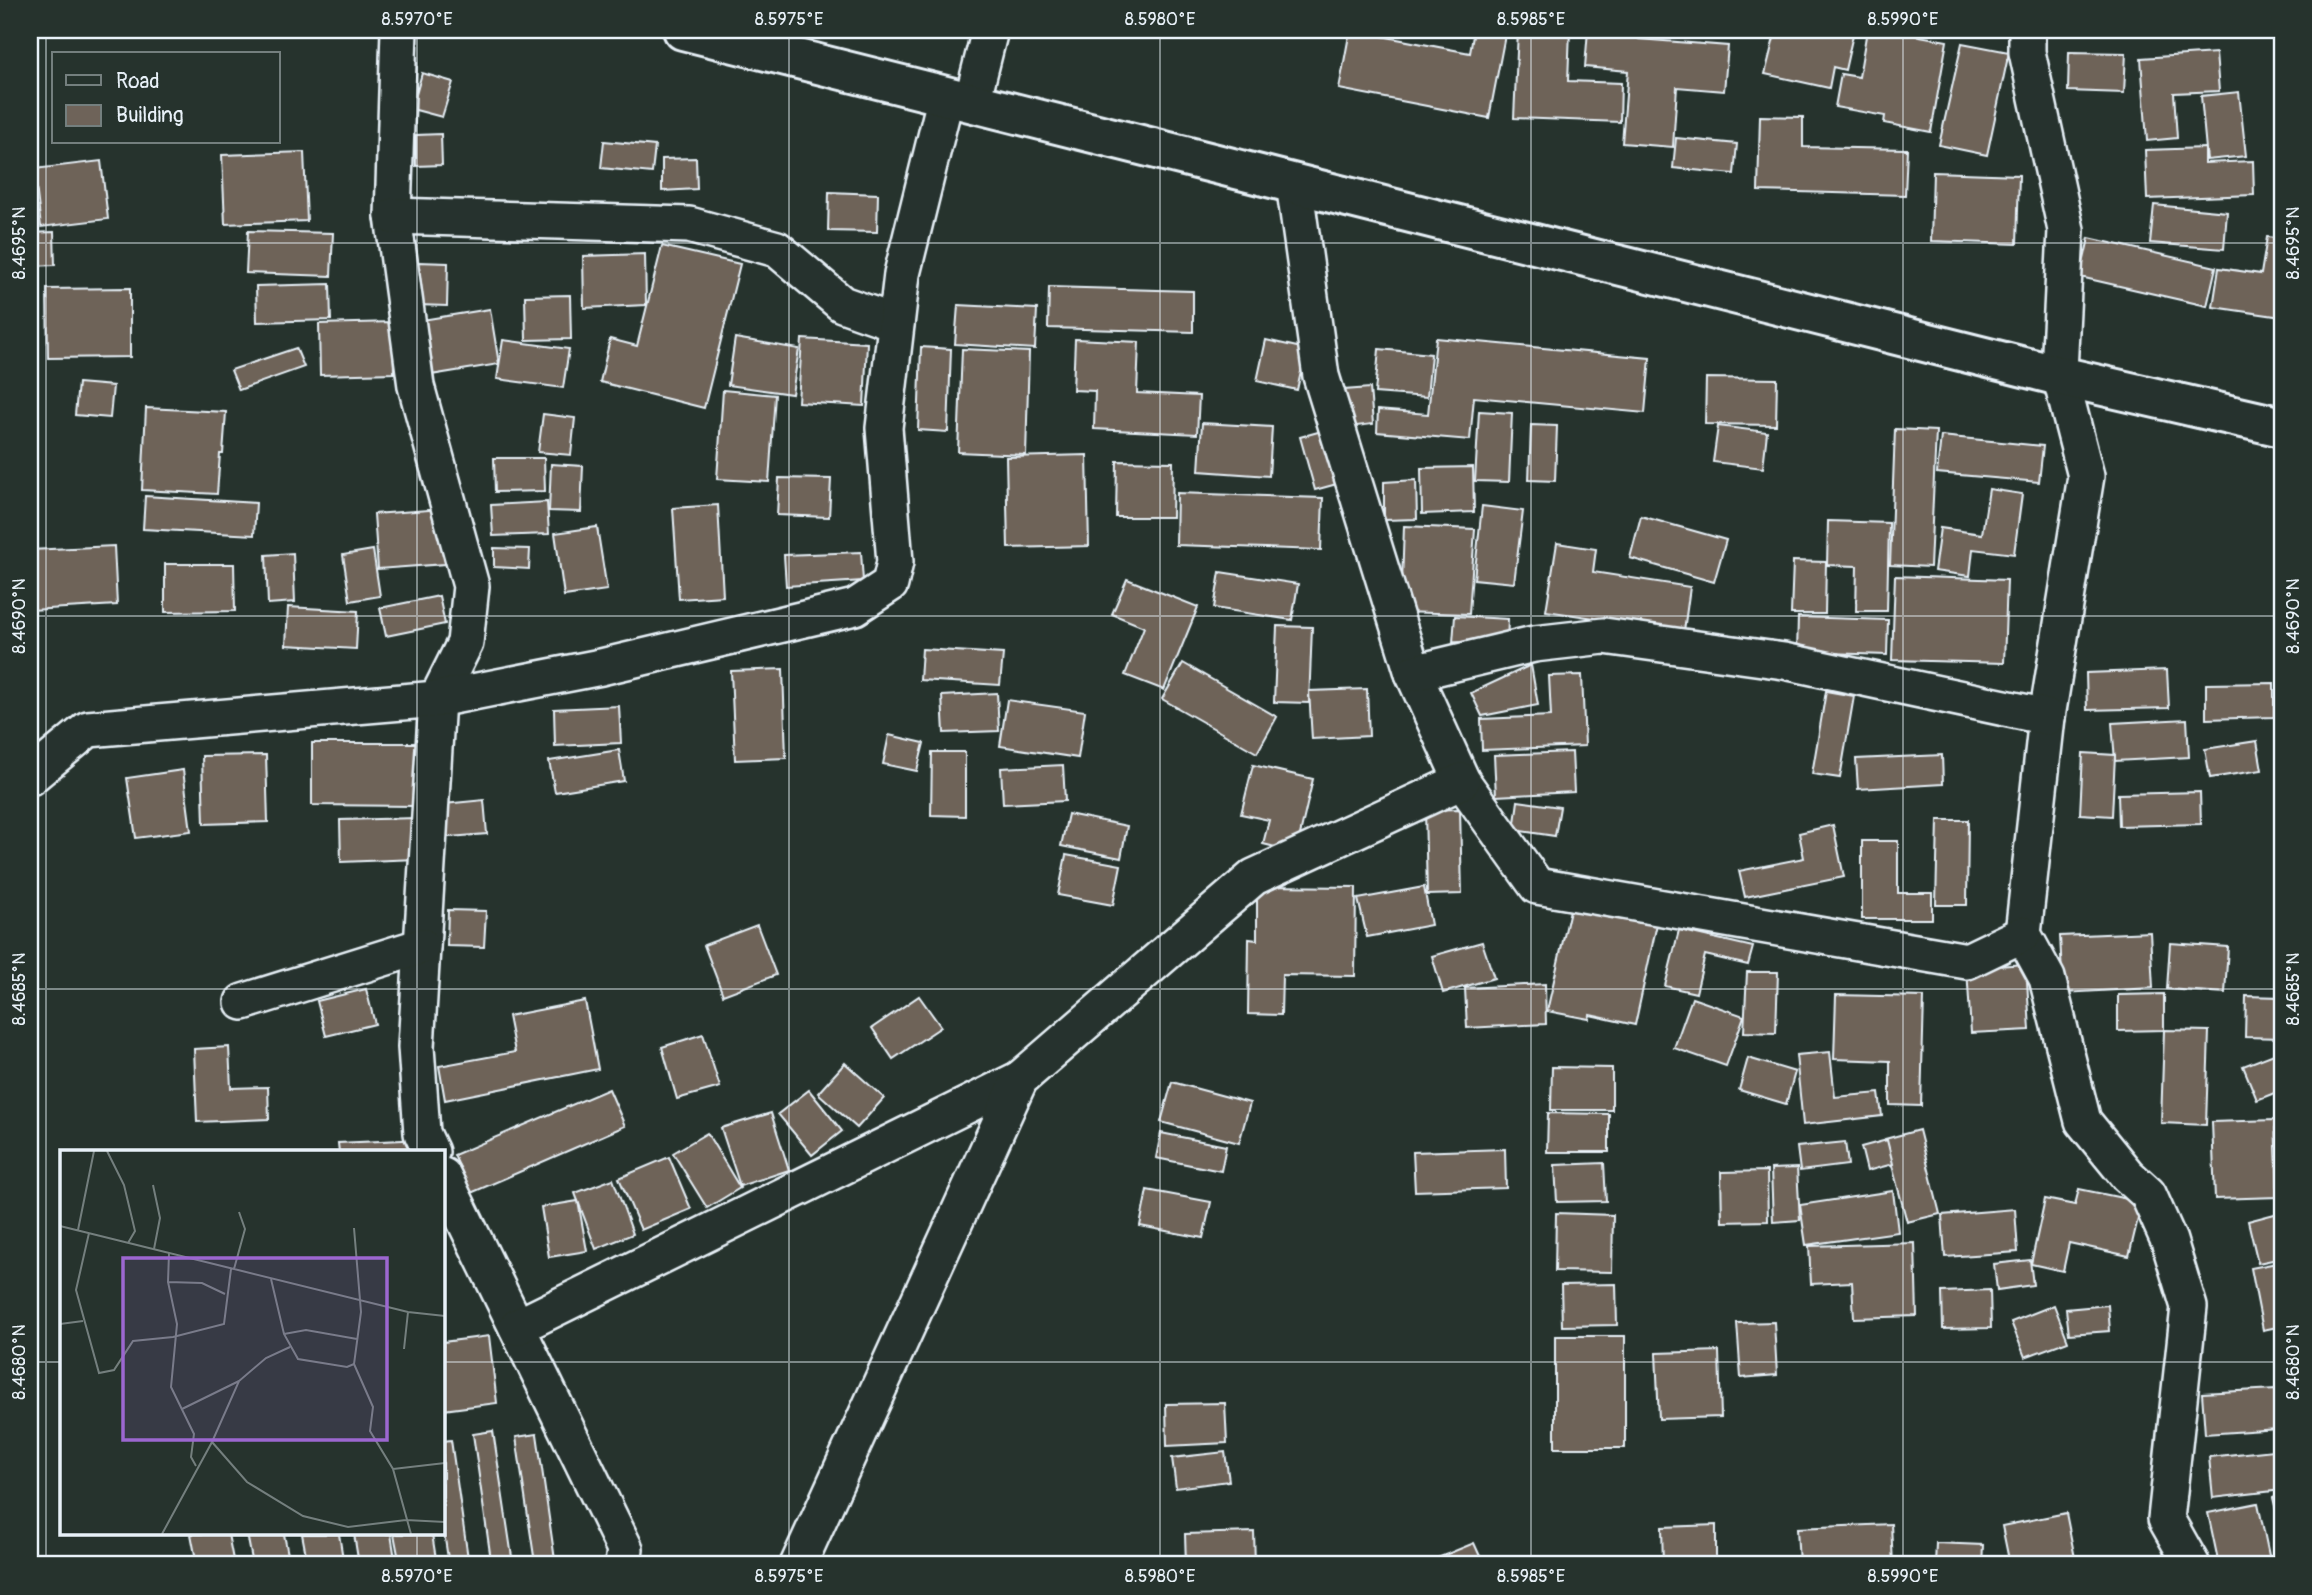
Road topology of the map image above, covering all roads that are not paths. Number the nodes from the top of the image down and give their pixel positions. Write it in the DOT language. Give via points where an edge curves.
graph roads {
  1 [pos="399,30"];
  2 [pos="683,30"];
  3 [pos="990,30"];
  4 [pos="2027,30"];
  5 [pos="959,99"];
  6 [pos="1294,183"];
  7 [pos="393,216"];
  8 [pos="896,323"];
  9 [pos="2060,376"];
  10 [pos="2282,427"];
  11 [pos="1413,673"];
  12 [pos="437,699"];
  13 [pos="2047,717"];
  14 [pos="30,777"];
  15 [pos="1462,781"];
  16 [pos="2022,934"];
  17 [pos="422,946"];
  18 [pos="243,1002"];
  19 [pos="1020,1079"];
  20 [pos="430,1150"];
  21 [pos="444,1178"];
  22 [pos="517,1327"];
  23 [pos="623,1565"];
  24 [pos="798,1565"];
  25 [pos="2192,1565"];
  1 -- 7 [label="street"];
  2 -- 5 [label="main road"];
  3 -- 5 [label="street"];
  4 -- 9 [label="street" via="2027,52 2066,230"];
  5 -- 6 [label="main road"];
  5 -- 8 [label="street" via="902,274"];
  6 -- 9 [label="main road"];
  6 -- 11 [label="street" via="1321,376"];
  7 -- 8 [label="street" via="689,225 777,249 842,304"];
  7 -- 12 [label="street" via="416,386 471,586 466,643"];
  8 -- 12 [label="street" via="884,428 895,562 890,584 855,607 601,667"];
  9 -- 10 [label="main road"];
  9 -- 13 [label="street" via="2086,475"];
  11 -- 13 [label="street" via="1534,644 1604,636 1784,661"];
  11 -- 15 [label="street"];
  12 -- 14 [label="street" via="88,729"];
  12 -- 17 [label="street"];
  13 -- 16 [label="street"];
  15 -- 16 [label="street" via="1537,886 1967,961"];
  15 -- 19 [label="street" via="1254,877"];
  16 -- 25 [label="street" via="2047,978 2083,1121 2148,1194 2169,1241 2189,1307 2166,1519"];
  17 -- 18 [label="street"];
  17 -- 20 [label="street" via="416,1047 422,1133"];
  19 -- 22 [label="street"];
  19 -- 24 [label="street"];
  21 -- 22 [label="street"];
  22 -- 23 [label="street" via="625,1549"];
}
